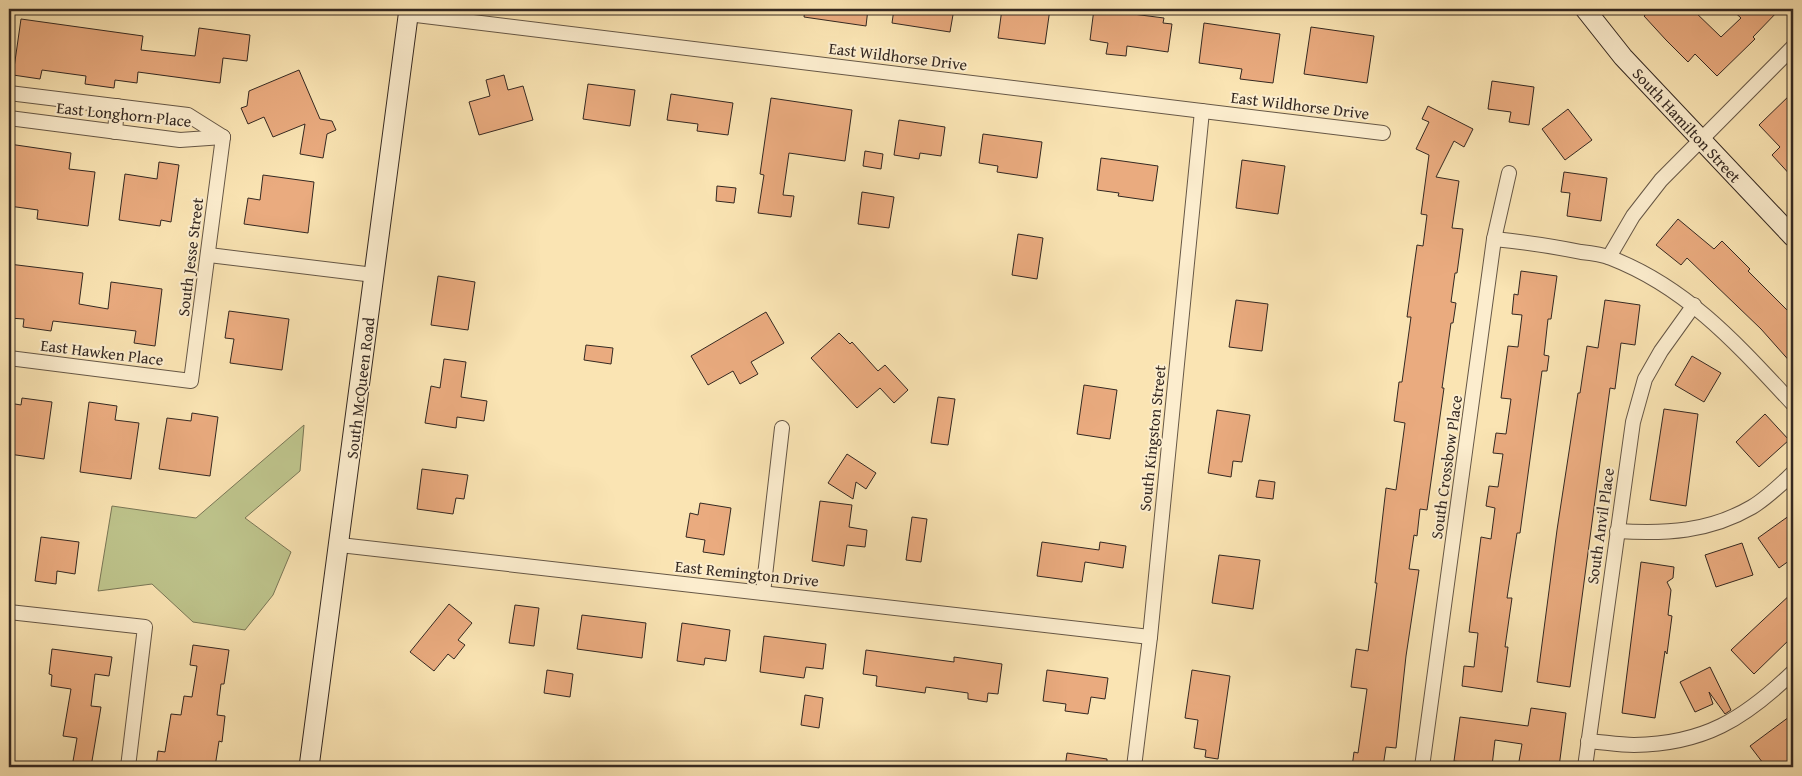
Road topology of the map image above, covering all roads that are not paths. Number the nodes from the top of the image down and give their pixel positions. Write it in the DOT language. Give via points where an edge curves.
graph roads {
  1 [pos="1585,9"];
  2 [pos="409,12"];
  3 [pos="1793,47"];
  4 [pos="9,93"];
  5 [pos="117,106"];
  6 [pos="1202,111"];
  7 [pos="9,118"];
  8 [pos="115,132"];
  9 [pos="1383,133"];
  10 [pos="223,137"];
  11 [pos="1701,141"];
  12 [pos="1510,173"];
  13 [pos="1793,238"];
  14 [pos="1494,239"];
  15 [pos="209,255"];
  16 [pos="1609,257"];
  17 [pos="374,275"];
  18 [pos="1694,306"];
  19 [pos="9,358"];
  20 [pos="191,381"];
  21 [pos="1793,404"];
  22 [pos="782,428"];
  23 [pos="1793,473"];
  24 [pos="1618,531"];
  25 [pos="340,545"];
  26 [pos="763,592"];
  27 [pos="9,612"];
  28 [pos="1150,637"];
  29 [pos="1793,672"];
  30 [pos="1588,741"];
  31 [pos="128,767"];
  32 [pos="309,767"];
  33 [pos="1134,767"];
  34 [pos="1422,767"];
  35 [pos="1585,767"];
  1 -- 11 [label="main road, South Hamilton Street" via="1623,58"];
  2 -- 6 [label="street, East Wildhorse Drive"];
  2 -- 17 [label="main road, South McQueen Road"];
  3 -- 11 [label="street"];
  4 -- 5 [label="street, East Longhorn Place"];
  5 -- 8 [label="street"];
  5 -- 10 [label="street, East Longhorn Place" via="188,115"];
  6 -- 9 [label="street, East Wildhorse Drive"];
  6 -- 28 [label="street, South Kingston Street"];
  7 -- 8 [label="street, East Longhorn Place"];
  8 -- 10 [label="street, East Longhorn Place" via="180,140"];
  10 -- 15 [label="street, South Jesse Street"];
  11 -- 13 [label="main road, South Hamilton Street"];
  11 -- 16 [label="street" via="1661,180 1633,216"];
  12 -- 14 [label="street, South Crossbow Place"];
  14 -- 16 [label="street" via="1546,244"];
  14 -- 34 [label="street, South Crossbow Place"];
  15 -- 17 [label="street"];
  15 -- 20 [label="street, South Jesse Street"];
  16 -- 18 [label="street" via="1653,278"];
  17 -- 25 [label="main road, South McQueen Road"];
  18 -- 21 [label="street" via="1723,330"];
  18 -- 24 [label="street, South Anvil Place" via="1645,379 1633,422"];
  19 -- 20 [label="street, East Hawken Place"];
  22 -- 26 [label="street"];
  23 -- 24 [label="street" via="1753,507 1712,524 1657,533"];
  24 -- 30 [label="street, South Anvil Place"];
  25 -- 26 [label="street, East Remington Drive"];
  25 -- 32 [label="main road, South McQueen Road"];
  26 -- 28 [label="street, East Remington Drive"];
  27 -- 31 [label="street" via="145,627"];
  28 -- 33 [label="street, South Kingston Street"];
  29 -- 30 [label="street" via="1769,696 1739,718 1702,735 1656,744"];
  30 -- 35 [label="street, South Anvil Place"];
}
